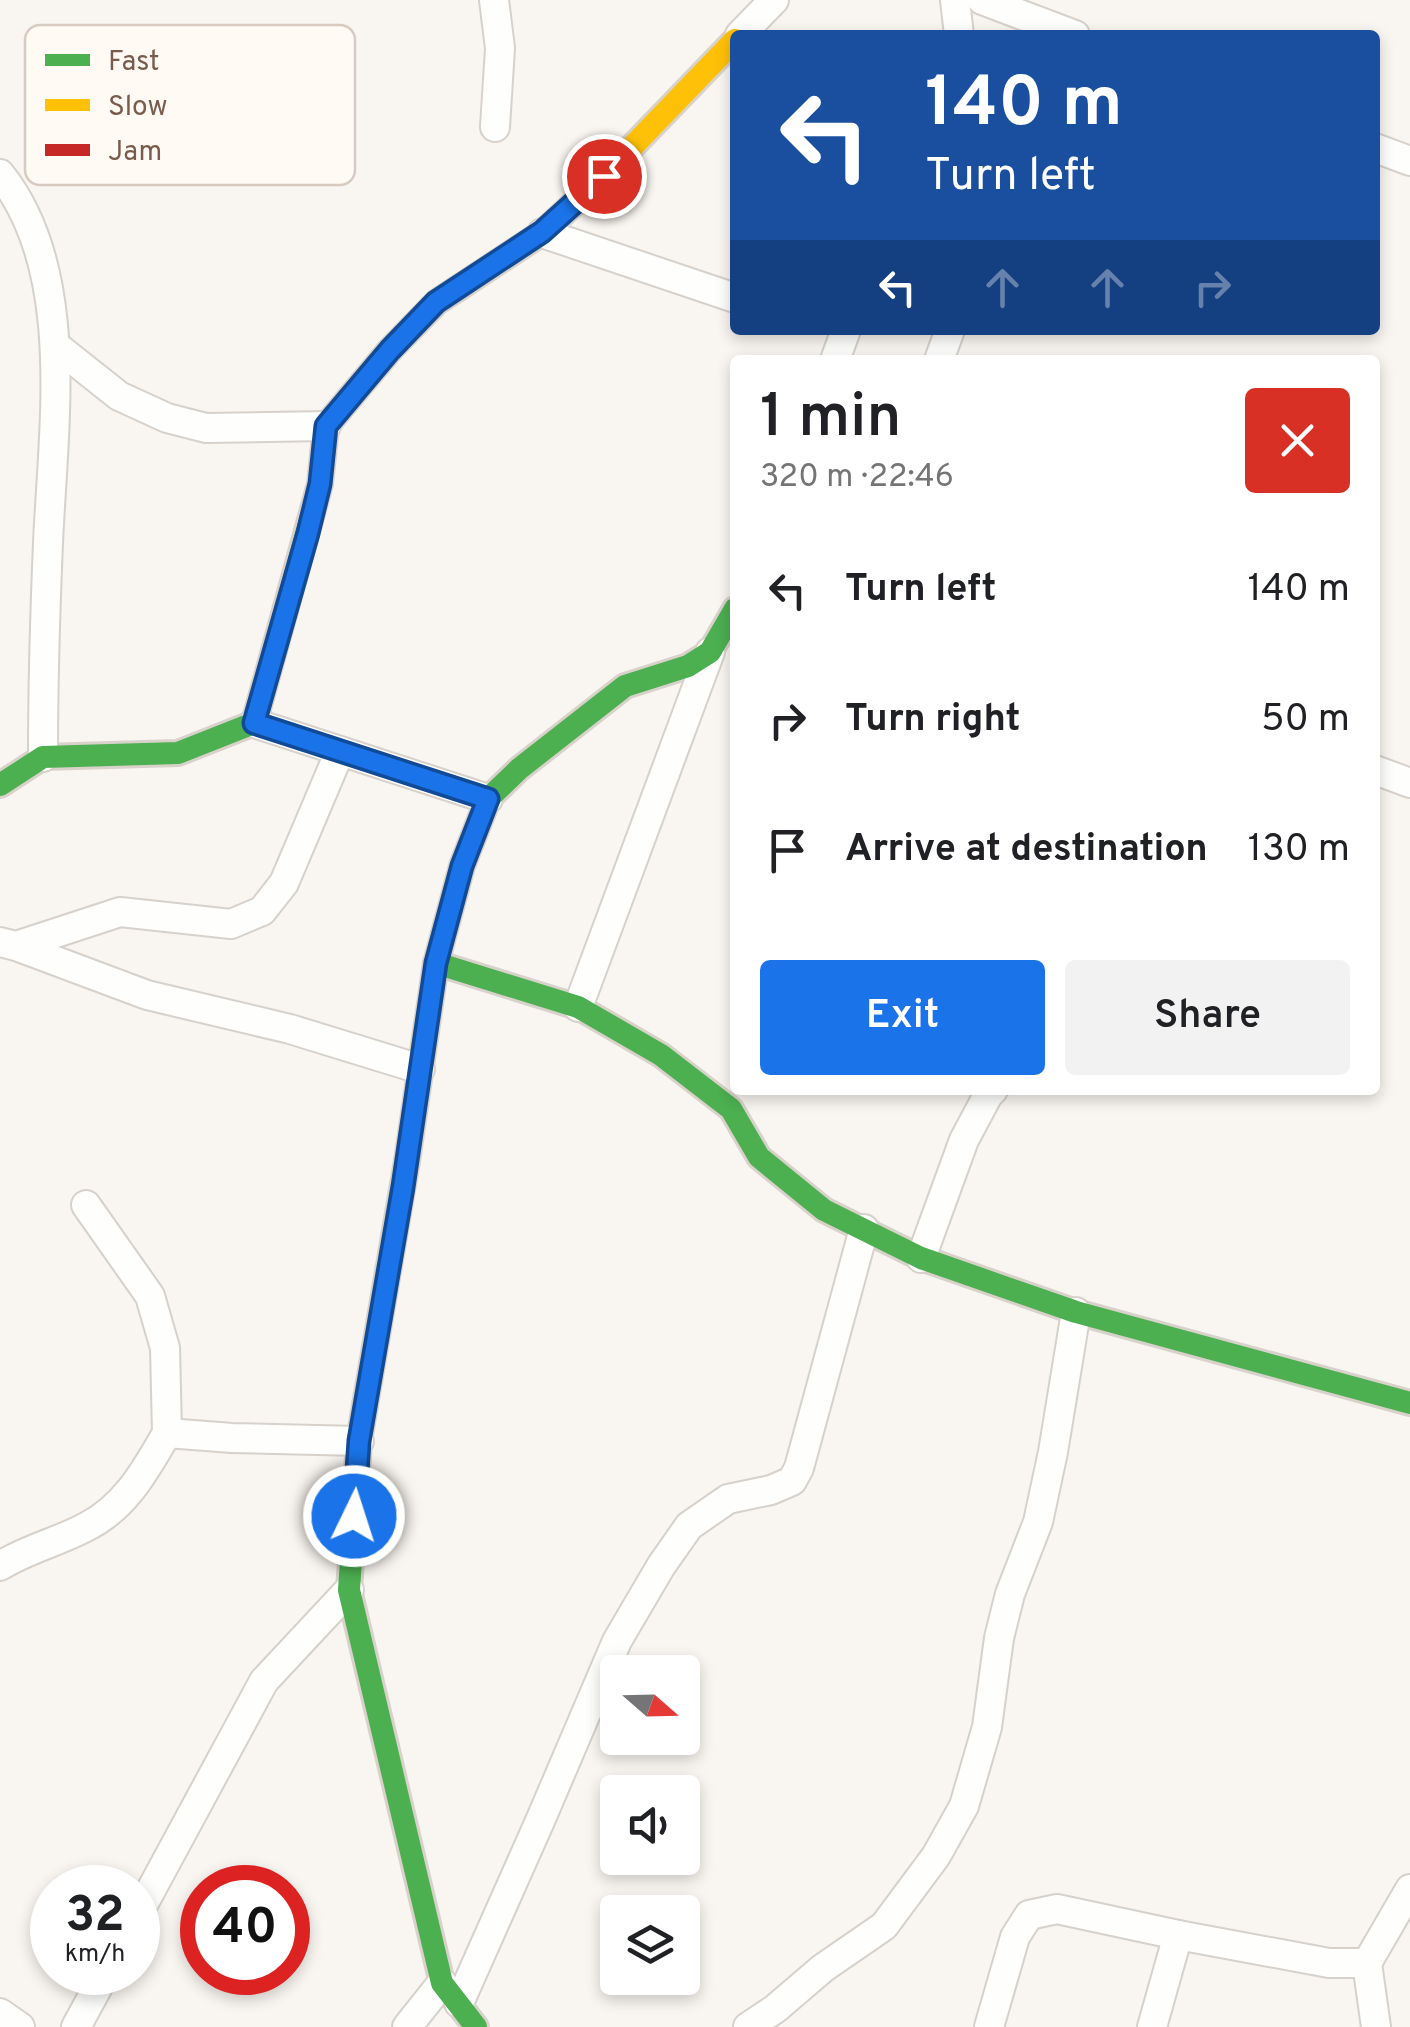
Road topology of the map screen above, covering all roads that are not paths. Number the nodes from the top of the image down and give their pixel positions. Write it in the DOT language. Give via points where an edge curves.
graph roads {
  1 [pos="494,0"];
  2 [pos="774,0"];
  3 [pos="954,0"];
  4 [pos="982,0"];
  5 [pos="746,30"];
  6 [pos="958,30"];
  7 [pos="1061,30"];
  8 [pos="730,46"];
  9 [pos="495,127"];
  10 [pos="1380,150"];
  11 [pos="1410,161"];
  12 [pos="0,174"];
  13 [pos="542,232"];
  14 [pos="730,296"];
  15 [pos="56,346"];
  16 [pos="326,426"];
  17 [pos="730,617"];
  18 [pos="710,652"];
  19 [pos="254,723"];
  20 [pos="340,751"];
  21 [pos="43,757"];
  22 [pos="1380,772"];
  23 [pos="1410,783"];
  24 [pos="0,786"];
  25 [pos="488,799"];
  26 [pos="8,944"];
  27 [pos="436,963"];
  28 [pos="578,1007"];
  29 [pos="420,1069"];
  30 [pos="988,1095"];
  31 [pos="86,1204"];
  32 [pos="864,1230"];
  33 [pos="921,1258"];
  34 [pos="1076,1312"];
  35 [pos="1410,1403"];
  36 [pos="168,1433"];
  37 [pos="359,1441"];
  38 [pos="0,1566"];
  39 [pos="349,1590"];
  40 [pos="160,1873"];
  41 [pos="1410,1889"];
  42 [pos="1178,1935"];
  43 [pos="1367,1963"];
  44 [pos="451,1993"];
  45 [pos="93,1995"];
  46 [pos="0,2013"];
  47 [pos="20,2027"];
  48 [pos="76,2027"];
  49 [pos="407,2027"];
  50 [pos="476,2027"];
  51 [pos="748,2027"];
  52 [pos="989,2027"];
  53 [pos="1152,2027"];
  54 [pos="1376,2027"];
  1 -- 9 [label="street" via="500,48"];
  2 -- 5 [label="street"];
  3 -- 6 [label="street"];
  4 -- 7 [label="street"];
  8 -- 13 [label="street"];
  10 -- 11 [label="street"];
  12 -- 15 [label="street" via="18,196 39,244"];
  13 -- 14 [label="street"];
  13 -- 16 [label="street" via="436,302"];
  15 -- 16 [label="street" via="119,396 166,418 206,428"];
  15 -- 21 [label="street"];
  16 -- 19 [label="street" via="320,484"];
  17 -- 18 [label="street"];
  18 -- 25 [label="street" via="625,686"];
  18 -- 28 [label="street"];
  19 -- 20 [label="street"];
  19 -- 21 [label="street" via="178,753"];
  20 -- 25 [label="street"];
  20 -- 26 [label="street" via="284,883 262,911 231,924 120,912"];
  21 -- 24 [label="street"];
  22 -- 23 [label="street"];
  25 -- 27 [label="street"];
  26 -- 29 [label="street" via="146,995"];
  27 -- 28 [label="street"];
  27 -- 29 [label="street"];
  28 -- 32 [label="street" via="661,1056 731,1110 758,1157 824,1210"];
  29 -- 37 [label="street"];
  30 -- 33 [label="street" via="964,1140"];
  31 -- 36 [label="street" via="150,1296 165,1348"];
  32 -- 33 [label="street"];
  32 -- 44 [label="street" via="792,1481 728,1499 689,1526 661,1566 617,1640 540,1821"];
  33 -- 34 [label="street"];
  34 -- 35 [label="street"];
  34 -- 51 [label="street" via="1038,1522 1010,1594 987,1726 964,1806 884,1926"];
  36 -- 37 [label="street"];
  36 -- 38 [label="street" via="118,1505 88,1527"];
  37 -- 39 [label="street"];
  39 -- 40 [label="street" via="264,1681"];
  39 -- 44 [label="street"];
  41 -- 43 [label="street"];
  42 -- 43 [label="street" via="1329,1963"];
  42 -- 52 [label="street" via="1058,1909 1028,1915 1015,1937"];
  42 -- 53 [label="street"];
  43 -- 54 [label="street"];
  44 -- 49 [label="street"];
  44 -- 50 [label="street"];
  45 -- 48 [label="street"];
  46 -- 47 [label="street"];
}
